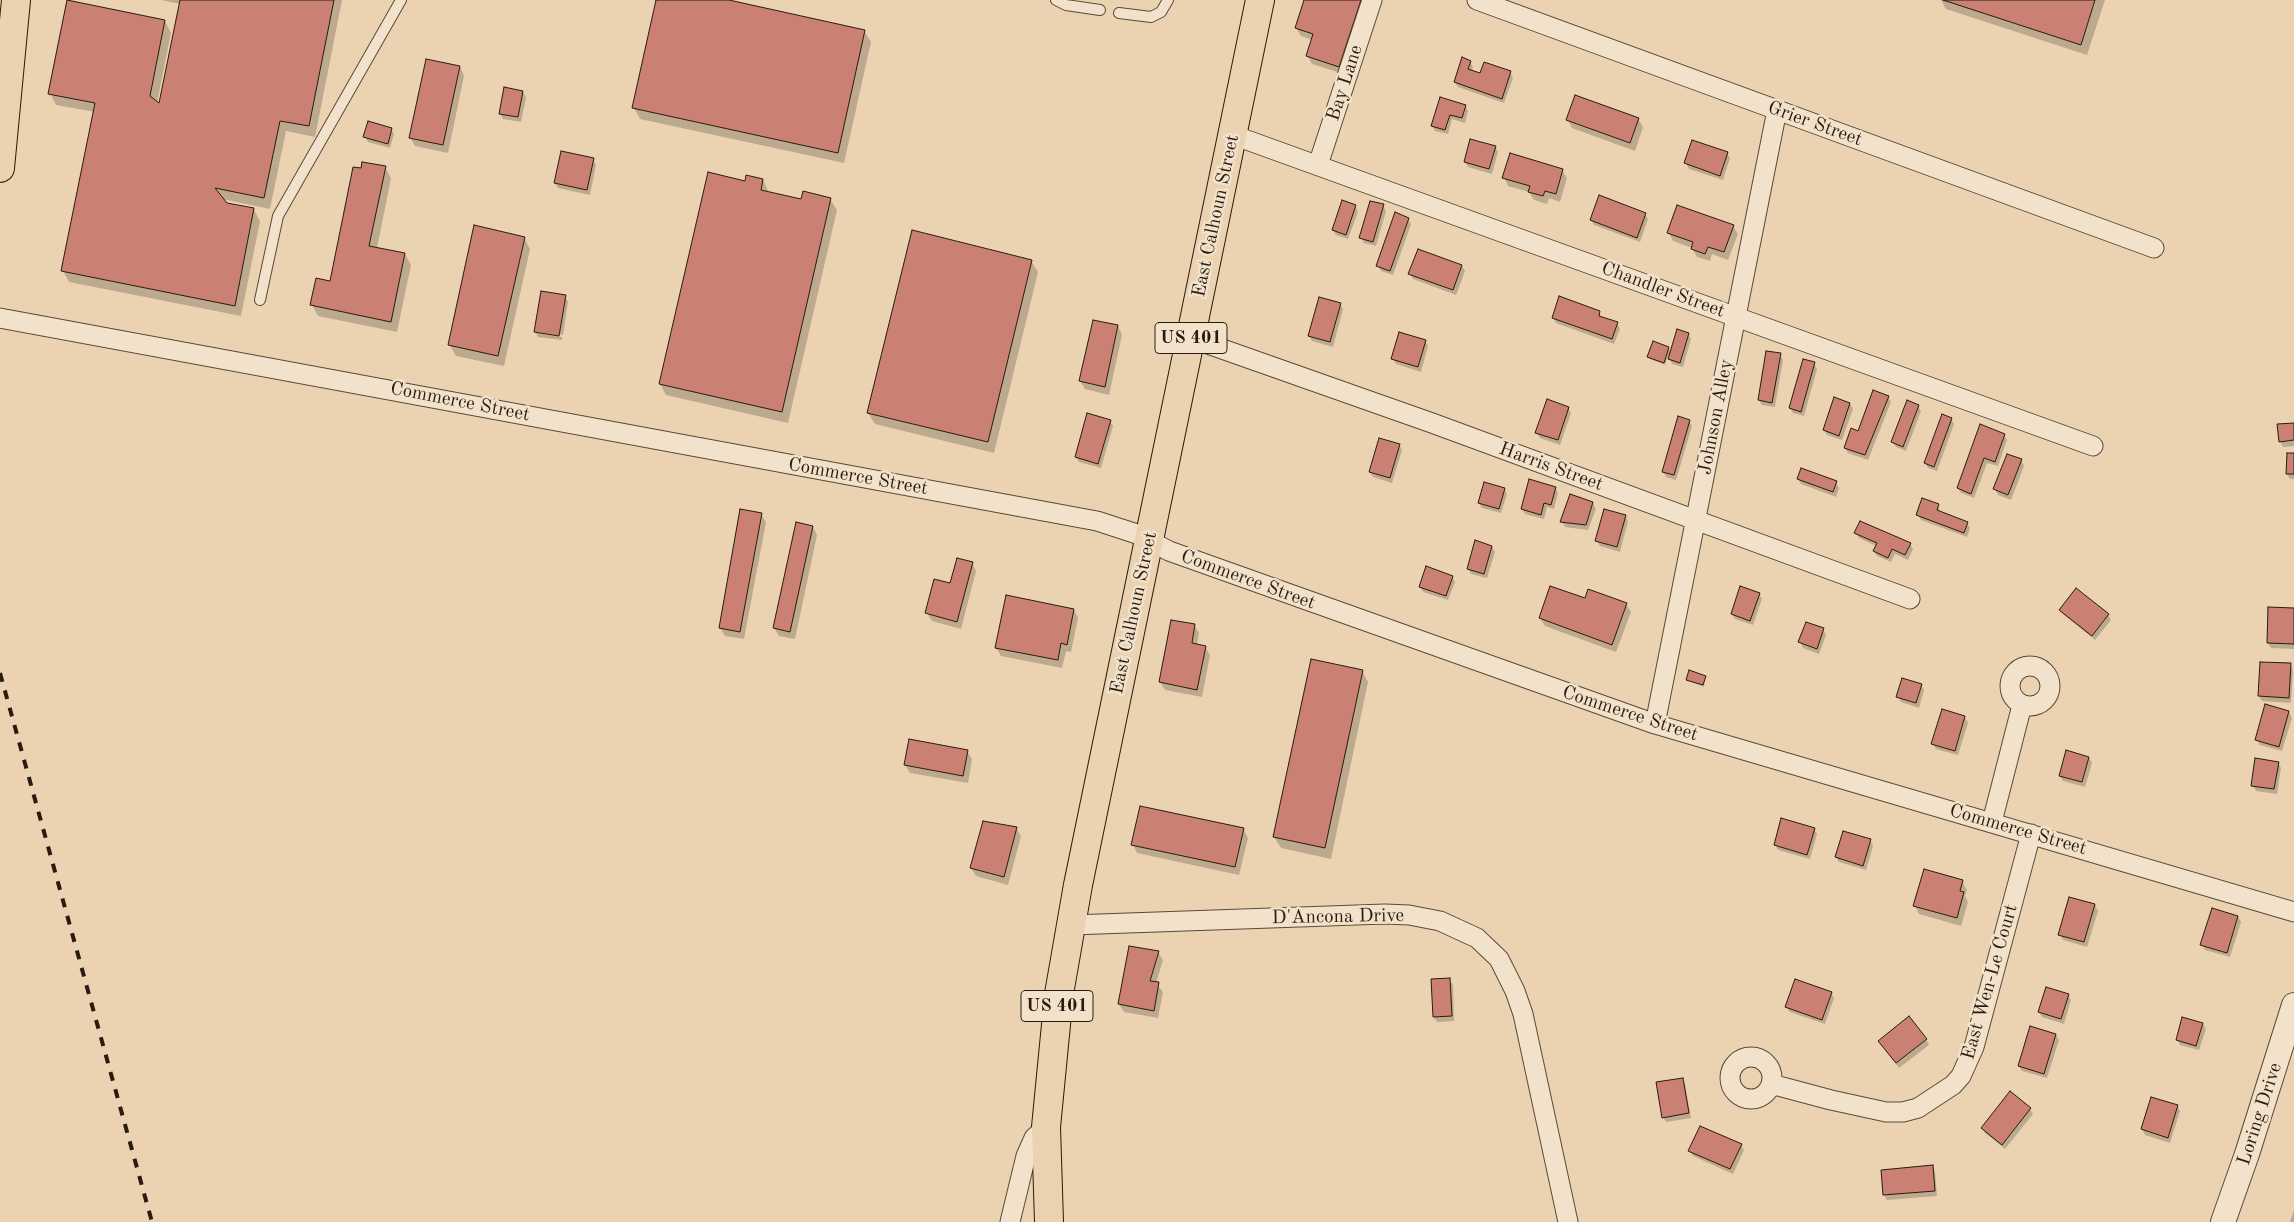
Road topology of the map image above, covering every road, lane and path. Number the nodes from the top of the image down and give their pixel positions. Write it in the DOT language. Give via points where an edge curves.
graph roads {
  1 [pos="16,0"];
  2 [pos="400,0"];
  3 [pos="1056,0"];
  4 [pos="1168,0"];
  5 [pos="1260,0"];
  6 [pos="1372,0"];
  7 [pos="1477,0"];
  8 [pos="1100,10"];
  9 [pos="1119,13"];
  10 [pos="1777,110"];
  11 [pos="1233,135"];
  12 [pos="1318,166"];
  13 [pos="0,168"];
  14 [pos="2154,248"];
  15 [pos="260,300"];
  16 [pos="1736,316"];
  17 [pos="0,318"];
  18 [pos="1191,338"];
  19 [pos="2094,446"];
  20 [pos="1695,520"];
  21 [pos="1149,540"];
  22 [pos="1910,599"];
  23 [pos="2022,705"];
  24 [pos="1655,724"];
  25 [pos="1992,822"];
  26 [pos="2031,834"];
  27 [pos="2294,912"];
  28 [pos="1071,925"];
  29 [pos="2294,1005"];
  30 [pos="1771,1084"];
  31 [pos="1046,1127"];
  32 [pos="1010,1222"];
  33 [pos="1049,1222"];
  34 [pos="1568,1222"];
  35 [pos="2223,1222"];
  1 -- 13 [label="main road"];
  2 -- 15 [label="lane" via="278,216"];
  3 -- 8 [label="lane" via="1066,5"];
  4 -- 9 [label="lane" via="1161,12 1151,17"];
  5 -- 11 [label="main road, East Calhoun Street / US 401"];
  6 -- 12 [label="street, Bay Lane"];
  7 -- 10 [label="street, Grier Street"];
  10 -- 14 [label="street, Grier Street"];
  10 -- 16 [label="street, Johnson Alley"];
  11 -- 12 [label="street, Chandler Street"];
  11 -- 18 [label="main road, East Calhoun Street / US 401"];
  12 -- 16 [label="street, Chandler Street"];
  16 -- 19 [label="street, Chandler Street"];
  16 -- 20 [label="street, Johnson Alley"];
  17 -- 21 [label="street, Commerce Street" via="1097,520"];
  18 -- 20 [label="street, Harris Street"];
  18 -- 21 [label="main road, East Calhoun Street / US 401"];
  20 -- 22 [label="street, Harris Street"];
  20 -- 24 [label="street, Johnson Alley"];
  21 -- 24 [label="street, Commerce Street" via="1169,551"];
  21 -- 28 [label="main road, East Calhoun Street / US 401"];
  23 -- 25 [label="street"];
  24 -- 25 [label="street, Commerce Street"];
  25 -- 26 [label="street, Commerce Street"];
  26 -- 27 [label="street, Commerce Street"];
  26 -- 30 [label="street, East Wen-Le Court" via="1974,1047 1953,1085 1918,1108 1886,1112"];
  28 -- 31 [label="main road, East Calhoun Street / US 401" via="1059,994"];
  28 -- 34 [label="street, D'Ancona Drive" via="1385,914 1440,921 1478,938 1499,959 1523,1014"];
  29 -- 35 [label="street, Loring Drive"];
  31 -- 32 [label="street" via="1034,1138 1026,1156"];
  31 -- 33 [label="main road, US 401"];
}
